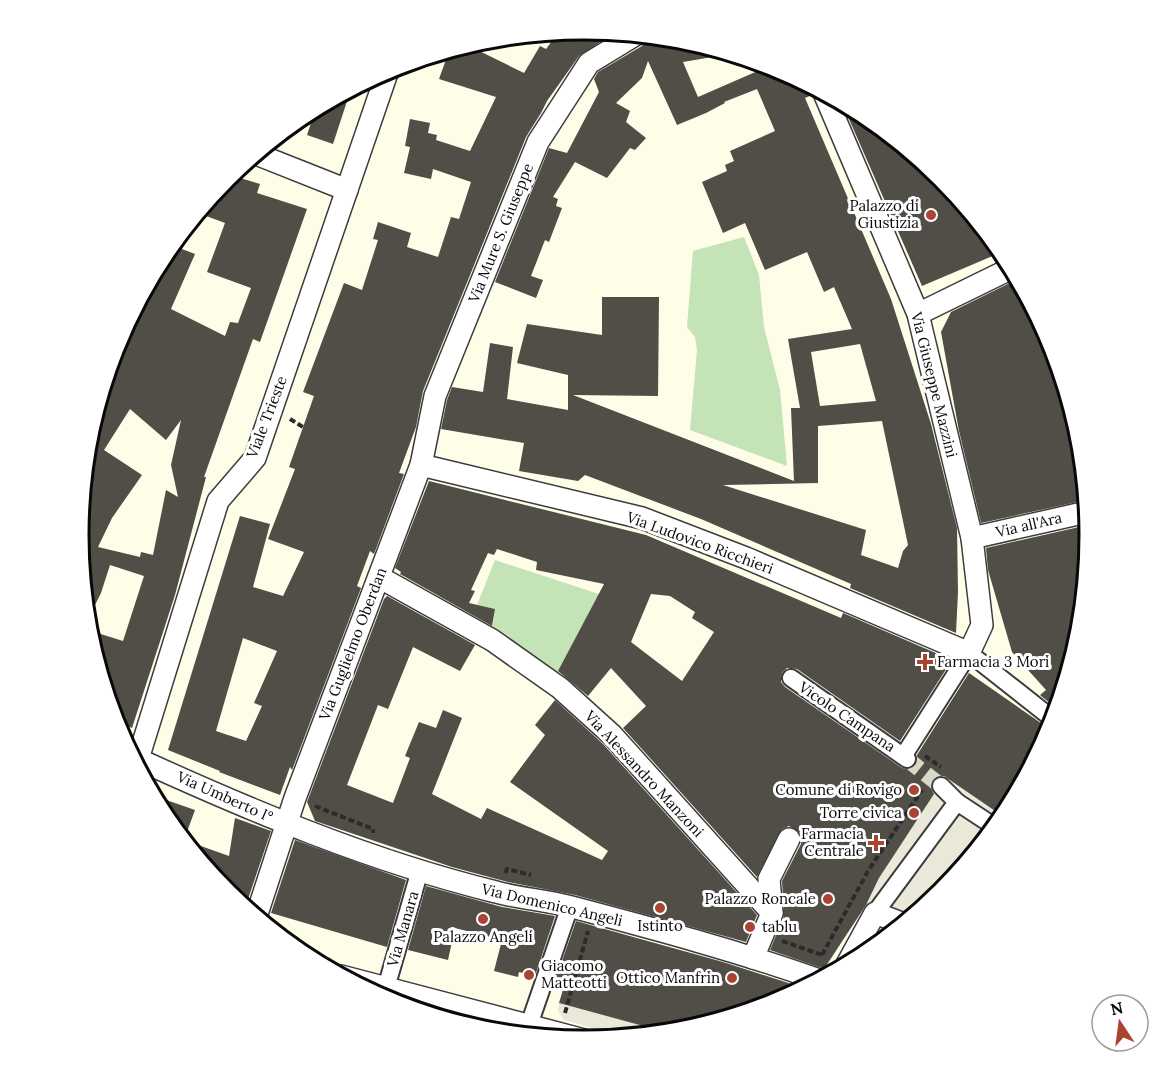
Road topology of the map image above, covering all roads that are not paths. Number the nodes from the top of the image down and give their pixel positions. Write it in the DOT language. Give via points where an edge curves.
graph roads {
  1 [pos="623,43"];
  2 [pos="383,83"];
  3 [pos="829,106"];
  4 [pos="265,158"];
  5 [pos="346,190"];
  6 [pos="1003,272"];
  7 [pos="918,314"];
  8 [pos="421,465"];
  9 [pos="1078,514"];
  10 [pos="972,538"];
  11 [pos="379,577"];
  12 [pos="969,653"];
  13 [pos="791,678"];
  14 [pos="1046,713"];
  15 [pos="138,749"];
  16 [pos="144,762"];
  17 [pos="933,781"];
  18 [pos="957,802"];
  19 [pos="988,822"];
  20 [pos="287,824"];
  21 [pos="789,839"];
  22 [pos="420,870"];
  23 [pos="570,906"];
  24 [pos="259,909"];
  25 [pos="772,913"];
  26 [pos="875,913"];
  27 [pos="895,920"];
  28 [pos="854,950"];
  29 [pos="753,958"];
  30 [pos="819,971"];
  31 [pos="381,986"];
  32 [pos="387,988"];
  33 [pos="506,1024"];
  34 [pos="527,1027"];
  1 -- 8 [label="street, Via Mure S. Giuseppe" via="590,63 538,142 435,396"];
  2 -- 5 [label="street, Viale Trieste"];
  3 -- 7 [label="street, Via Giuseppe Mazzini"];
  4 -- 5 [label="street"];
  5 -- 15 [label="street, Viale Trieste" via="255,458 218,501"];
  6 -- 7 [label="street"];
  7 -- 10 [label="street, Via Giuseppe Mazzini"];
  8 -- 11 [label="street, Via Guglielmo Oberdan"];
  8 -- 12 [label="street, Via Ludovico Ricchieri" via="642,518"];
  9 -- 10 [label="street, Via all'Ara"];
  10 -- 12 [label="street, Via Giuseppe Mazzini" via="982,625"];
  11 -- 20 [label="street, Via Guglielmo Oberdan"];
  11 -- 25 [label="street, Via Alessandro Manzoni" via="492,640 560,688 612,735"];
  12 -- 13 [label="street, Vicolo Campana" via="905,757"];
  12 -- 14 [label="street"];
  16 -- 20 [label="street, Via Umberto I°"];
  17 -- 18 [label="street"];
  18 -- 19 [label="street"];
  18 -- 26 [label="street"];
  20 -- 22 [label="street, Via Domenico Angeli"];
  20 -- 24 [label="street, Via Guglielmo Oberdan"];
  21 -- 25 [label="street" via="769,879"];
  22 -- 23 [label="street, Via Domenico Angeli" via="497,893"];
  22 -- 32 [label="street, Via Manara"];
  23 -- 29 [label="street, Via Domenico Angeli"];
  23 -- 34 [label="street"];
  25 -- 29 [label="street"];
  26 -- 27 [label="street"];
  26 -- 28 [label="street"];
  29 -- 30 [label="street, Via Domenico Angeli"];
  31 -- 32 [label="street"];
  32 -- 33 [label="street"];
}
